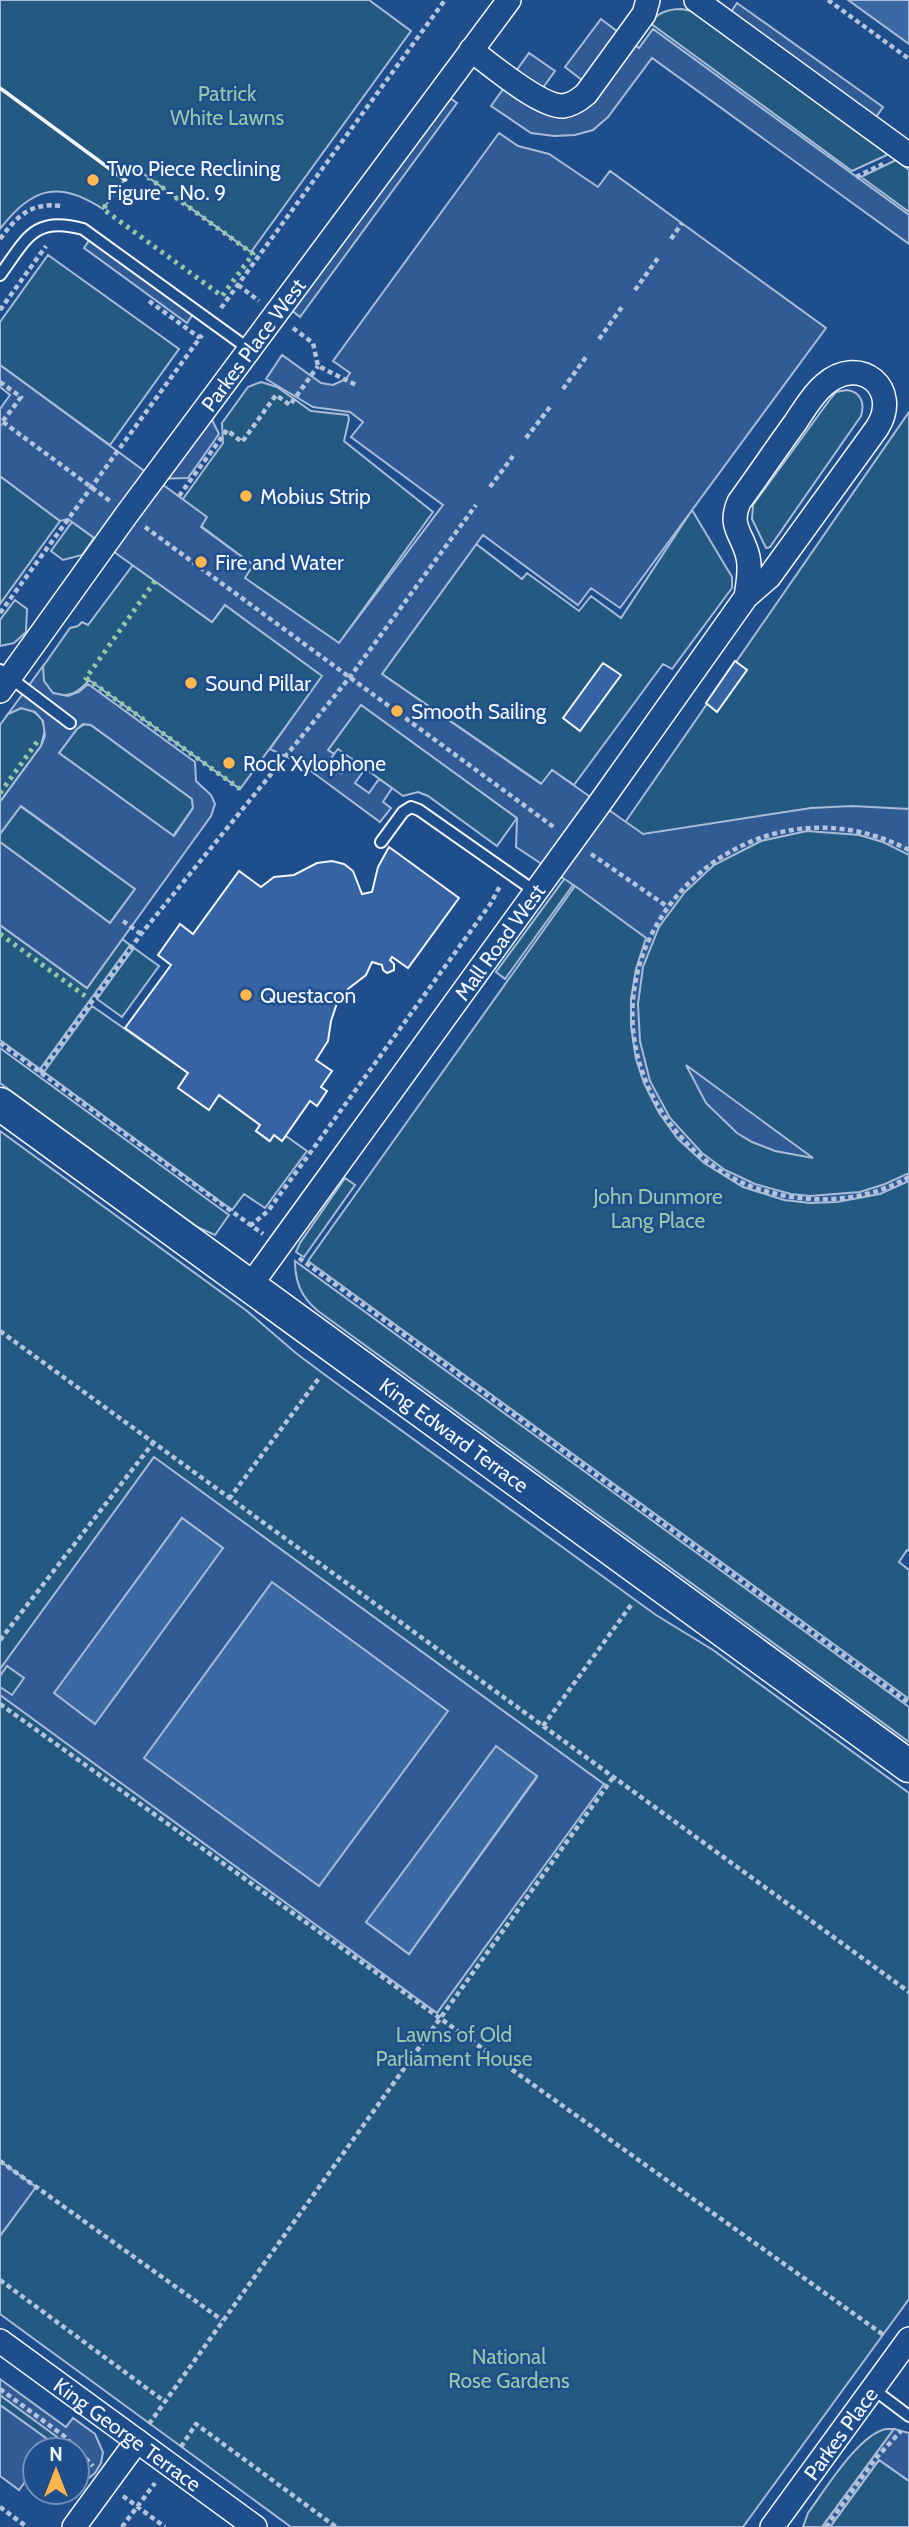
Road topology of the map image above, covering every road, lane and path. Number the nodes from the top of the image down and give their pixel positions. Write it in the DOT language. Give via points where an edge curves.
graph roads {
  1 [pos="509,0"];
  2 [pos="648,0"];
  3 [pos="696,0"];
  4 [pos="828,0"];
  5 [pos="471,50"];
  6 [pos="909,59"];
  7 [pos="909,155"];
  8 [pos="16,217"];
  9 [pos="682,223"];
  10 [pos="0,239"];
  11 [pos="671,239"];
  12 [pos="48,244"];
  13 [pos="658,258"];
  14 [pos="0,275"];
  15 [pos="238,285"];
  16 [pos="635,290"];
  17 [pos="145,298"];
  18 [pos="622,307"];
  19 [pos="269,309"];
  20 [pos="0,310"];
  21 [pos="292,327"];
  22 [pos="200,338"];
  23 [pos="599,339"];
  24 [pos="249,349"];
  25 [pos="586,357"];
  26 [pos="318,366"];
  27 [pos="0,382"];
  28 [pos="356,385"];
  29 [pos="562,389"];
  30 [pos="550,407"];
  31 [pos="1,424"];
  32 [pos="526,439"];
  33 [pos="513,456"];
  34 [pos="490,487"];
  35 [pos="179,496"];
  36 [pos="476,505"];
  37 [pos="127,514"];
  38 [pos="746,597"];
  39 [pos="349,677"];
  40 [pos="3,680"];
  41 [pos="70,723"];
  42 [pos="572,841"];
  43 [pos="381,842"];
  44 [pos="909,850"];
  45 [pos="536,892"];
  46 [pos="491,903"];
  47 [pos="668,907"];
  48 [pos="123,921"];
  49 [pos="141,934"];
  50 [pos="0,1044"];
  51 [pos="40,1073"];
  52 [pos="0,1104"];
  53 [pos="909,1177"];
  54 [pos="250,1226"];
  55 [pos="279,1244"];
  56 [pos="250,1286"];
  57 [pos="0,1331"];
  58 [pos="319,1378"];
  59 [pos="153,1443"];
  60 [pos="229,1499"];
  61 [pos="631,1605"];
  62 [pos="0,1640"];
  63 [pos="909,1703"];
  64 [pos="0,1704"];
  65 [pos="543,1727"];
  66 [pos="909,1766"];
  67 [pos="614,1776"];
  68 [pos="909,1992"];
  69 [pos="440,2018"];
  70 [pos="0,2161"];
  71 [pos="0,2280"];
  72 [pos="222,2320"];
  73 [pos="0,2341"];
  74 [pos="906,2344"];
  75 [pos="0,2389"];
  76 [pos="873,2389"];
  77 [pos="909,2416"];
  78 [pos="909,2423"];
  79 [pos="196,2424"];
  80 [pos="137,2441"];
  81 [pos="107,2483"];
  82 [pos="0,2507"];
  83 [pos="136,2507"];
  84 [pos="79,2520"];
  85 [pos="27,2527"];
  86 [pos="122,2527"];
  87 [pos="165,2527"];
  88 [pos="255,2527"];
  89 [pos="336,2527"];
  90 [pos="772,2527"];
  91 [pos="826,2527"];
  1 -- 5 [label="street, Parkes Place West"];
  2 -- 5 [label="street" via="644,14 586,94 564,106 544,102"];
  3 -- 7 [label="street"];
  4 -- 6 [label="path"];
  5 -- 24 [label="street, Parkes Place West"];
  8 -- 10 [label="path"];
  9 -- 11 [label="path"];
  12 -- 20 [label="path"];
  13 -- 16 [label="path"];
  14 -- 24 [label="lane" via="30,234 45,226 66,224 83,229"];
  15 -- 19 [label="path"];
  17 -- 22 [label="path"];
  18 -- 23 [label="path"];
  21 -- 26 [label="path" via="313,343"];
  24 -- 37 [label="street, Parkes Place West"];
  25 -- 29 [label="path"];
  26 -- 28 [label="path"];
  26 -- 35 [label="path" via="290,404 276,395 242,442 227,430"];
  27 -- 31 [label="path" via="21,397"];
  30 -- 32 [label="path"];
  31 -- 37 [label="path"];
  33 -- 34 [label="path"];
  36 -- 39 [label="path"];
  37 -- 39 [label="path"];
  37 -- 40 [label="street, Parkes Place West"];
  38 -- 38 [label="street, Mall Road West" via="748,558 734,522 739,502 822,386 845,373 871,376 883,397 880,423 769,577"];
  38 -- 42 [label="street, Mall Road West"];
  39 -- 42 [label="path"];
  39 -- 49 [label="path"];
  40 -- 41 [label="lane"];
  42 -- 45 [label="street, Mall Road West"];
  42 -- 47 [label="path"];
  43 -- 45 [label="lane" via="411,807"];
  44 -- 47 [label="path" via="882,838 836,828 775,833 716,859"];
  45 -- 55 [label="street, Mall Road West"];
  46 -- 54 [label="path" via="268,1210"];
  47 -- 53 [label="path" via="652,932 641,965 635,1026 646,1080 678,1134 721,1171 780,1195 848,1198"];
  48 -- 49 [label="path"];
  49 -- 51 [label="path"];
  50 -- 51 [label="path"];
  51 -- 54 [label="path"];
  52 -- 56 [label="main road, King Edward Terrace"];
  54 -- 55 [label="path"];
  55 -- 56 [label="street, Mall Road West"];
  55 -- 63 [label="path"];
  56 -- 66 [label="main road, King Edward Terrace"];
  57 -- 59 [label="path"];
  58 -- 60 [label="path"];
  59 -- 60 [label="path"];
  59 -- 62 [label="path"];
  60 -- 65 [label="path"];
  61 -- 65 [label="path"];
  64 -- 69 [label="path"];
  65 -- 67 [label="path"];
  67 -- 68 [label="path"];
  67 -- 69 [label="path"];
  69 -- 72 [label="path"];
  69 -- 74 [label="path"];
  70 -- 72 [label="path"];
  71 -- 72 [label="path" via="164,2401"];
  73 -- 80 [label="street, King George Terrace"];
  74 -- 76 [label="street, Parkes Place"];
  75 -- 81 [label="path" via="64,2436"];
  76 -- 77 [label="lane"];
  76 -- 90 [label="street, Parkes Place"];
  78 -- 91 [label="path" via="876,2458"];
  79 -- 89 [label="path"];
  80 -- 81 [label="street"];
  80 -- 88 [label="street, King George Terrace"];
  81 -- 83 [label="path"];
  81 -- 84 [label="street"];
  82 -- 85 [label="path"];
  83 -- 86 [label="path"];
  83 -- 87 [label="path"];
}
